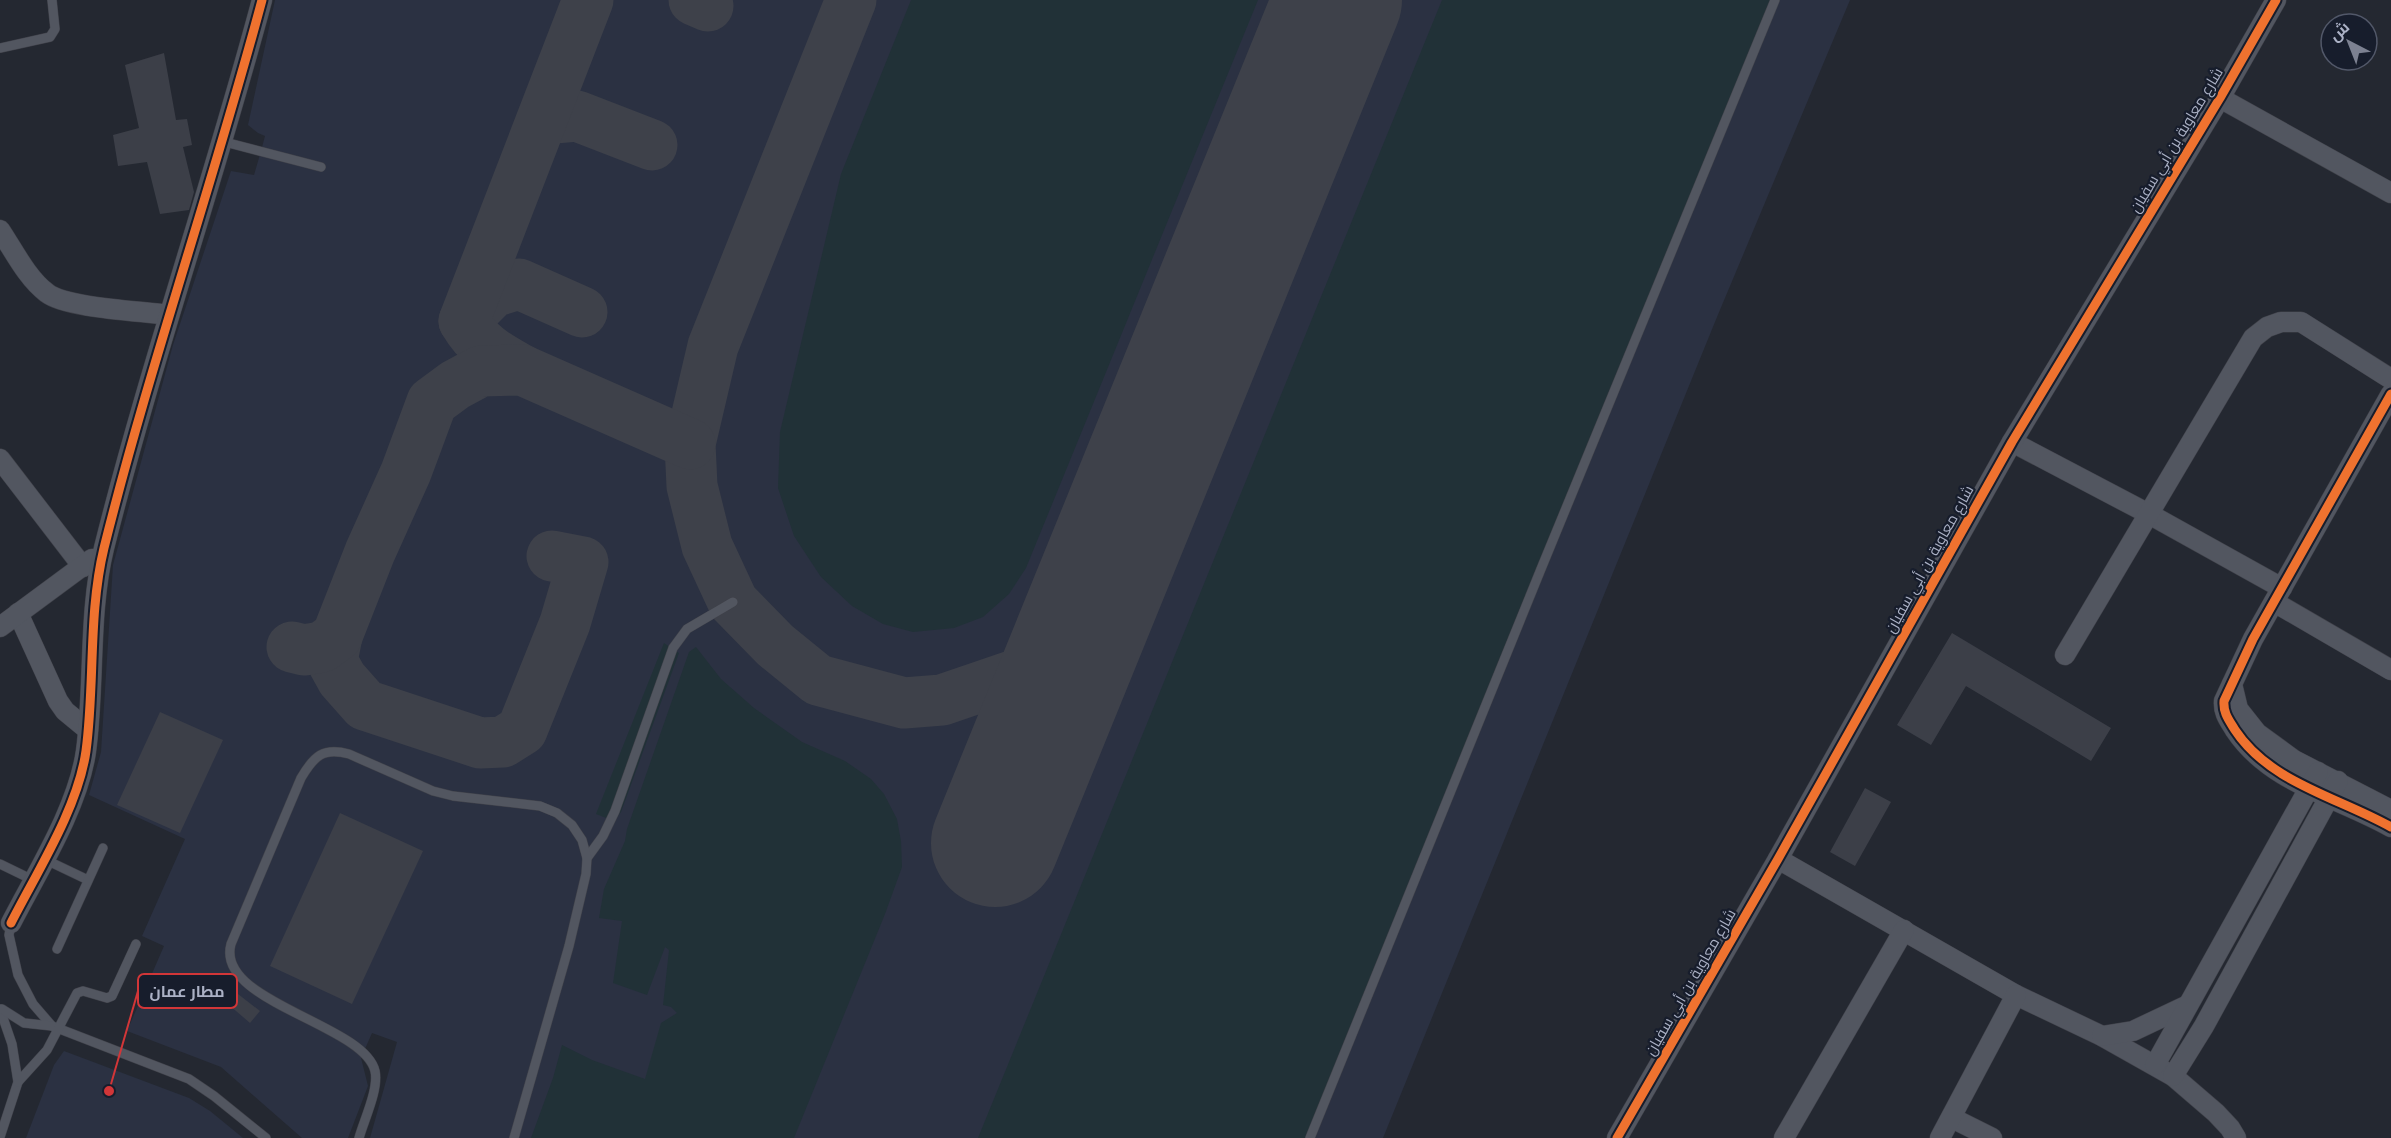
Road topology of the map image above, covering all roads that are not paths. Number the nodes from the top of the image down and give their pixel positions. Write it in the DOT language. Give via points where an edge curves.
graph roads {
  1 [pos="52,0"];
  2 [pos="262,0"];
  3 [pos="1776,0"];
  4 [pos="2276,0"];
  5 [pos="0,48"];
  6 [pos="2220,98"];
  7 [pos="221,141"];
  8 [pos="321,167"];
  9 [pos="2391,193"];
  10 [pos="0,230"];
  11 [pos="169,315"];
  12 [pos="2391,379"];
  13 [pos="2391,394"];
  14 [pos="2012,442"];
  15 [pos="0,459"];
  16 [pos="2149,514"];
  17 [pos="104,550"];
  18 [pos="82,567"];
  19 [pos="2278,595"];
  20 [pos="733,602"];
  21 [pos="18,613"];
  22 [pos="0,627"];
  23 [pos="2065,655"];
  24 [pos="2391,670"];
  25 [pos="88,730"];
  26 [pos="2313,780"];
  27 [pos="2334,790"];
  28 [pos="2391,810"];
  29 [pos="2391,826"];
  30 [pos="103,848"];
  31 [pos="587,858"];
  32 [pos="44,859"];
  33 [pos="1778,859"];
  34 [pos="0,864"];
  35 [pos="33,880"];
  36 [pos="88,880"];
  37 [pos="6,930"];
  38 [pos="1904,930"];
  39 [pos="136,944"];
  40 [pos="57,948"];
  41 [pos="2016,995"];
  42 [pos="2188,1005"];
  43 [pos="0,1008"];
  44 [pos="56,1027"];
  45 [pos="2102,1036"];
  46 [pos="2155,1065"];
  47 [pos="2173,1076"];
  48 [pos="18,1082"];
  49 [pos="1952,1118"];
  50 [pos="0,1137"];
  51 [pos="266,1138"];
  52 [pos="359,1138"];
  53 [pos="514,1138"];
  54 [pos="1310,1138"];
  55 [pos="1617,1138"];
  56 [pos="1784,1138"];
  57 [pos="1940,1138"];
  58 [pos="1992,1138"];
  59 [pos="2236,1138"];
  1 -- 5 [label="lane" via="55,29 50,37"];
  2 -- 7 [label="street"];
  3 -- 54 [label="lane"];
  4 -- 6 [label="street, شارع معاوية بن أبي سفيان"];
  6 -- 9 [label="street"];
  6 -- 14 [label="street, شارع معاوية بن أبي سفيان"];
  7 -- 8 [label="lane"];
  7 -- 11 [label="street"];
  10 -- 11 [label="street" via="49,296 72,303"];
  11 -- 17 [label="street"];
  12 -- 16 [label="street" via="2301,322 2267,327 2253,338"];
  13 -- 19 [label="street"];
  14 -- 16 [label="street"];
  14 -- 33 [label="street, شارع معاوية بن أبي سفيان"];
  15 -- 18 [label="street"];
  16 -- 19 [label="street"];
  16 -- 23 [label="street"];
  17 -- 18 [label="street"];
  17 -- 25 [label="street" via="96,601"];
  18 -- 21 [label="street"];
  19 -- 24 [label="street"];
  19 -- 26 [label="street" via="2232,684 2238,709 2257,733 2294,760"];
  20 -- 31 [label="lane" via="687,629 673,648 615,811"];
  21 -- 22 [label="street"];
  21 -- 25 [label="street" via="58,701"];
  25 -- 32 [label="street" via="75,791"];
  26 -- 27 [label="street"];
  26 -- 42 [label="street"];
  27 -- 28 [label="street"];
  27 -- 29 [label="street"];
  27 -- 47 [label="street"];
  30 -- 36 [label="lane"];
  31 -- 52 [label="lane" via="572,825 540,806 433,791 335,750 309,763 231,944 229,960 237,974 264,995 336,1035 370,1060 376,1078"];
  31 -- 53 [label="lane" via="569,946"];
  32 -- 35 [label="street"];
  32 -- 36 [label="lane"];
  33 -- 38 [label="street"];
  33 -- 55 [label="street, شارع معاوية بن أبي سفيان"];
  34 -- 35 [label="lane"];
  35 -- 37 [label="street"];
  36 -- 40 [label="lane"];
  37 -- 44 [label="lane" via="18,975 33,1004"];
  38 -- 41 [label="street"];
  38 -- 56 [label="street"];
  39 -- 44 [label="lane" via="112,996 80,991"];
  41 -- 45 [label="street"];
  41 -- 49 [label="street"];
  42 -- 45 [label="street" via="2133,1031"];
  42 -- 46 [label="street"];
  43 -- 44 [label="lane" via="24,1023"];
  43 -- 48 [label="lane" via="12,1044"];
  44 -- 48 [label="lane" via="38,1062"];
  44 -- 51 [label="lane" via="189,1079"];
  45 -- 46 [label="street"];
  46 -- 47 [label="street"];
  47 -- 59 [label="street" via="2216,1113"];
  48 -- 50 [label="lane"];
  49 -- 57 [label="street"];
  49 -- 58 [label="street"];
}
